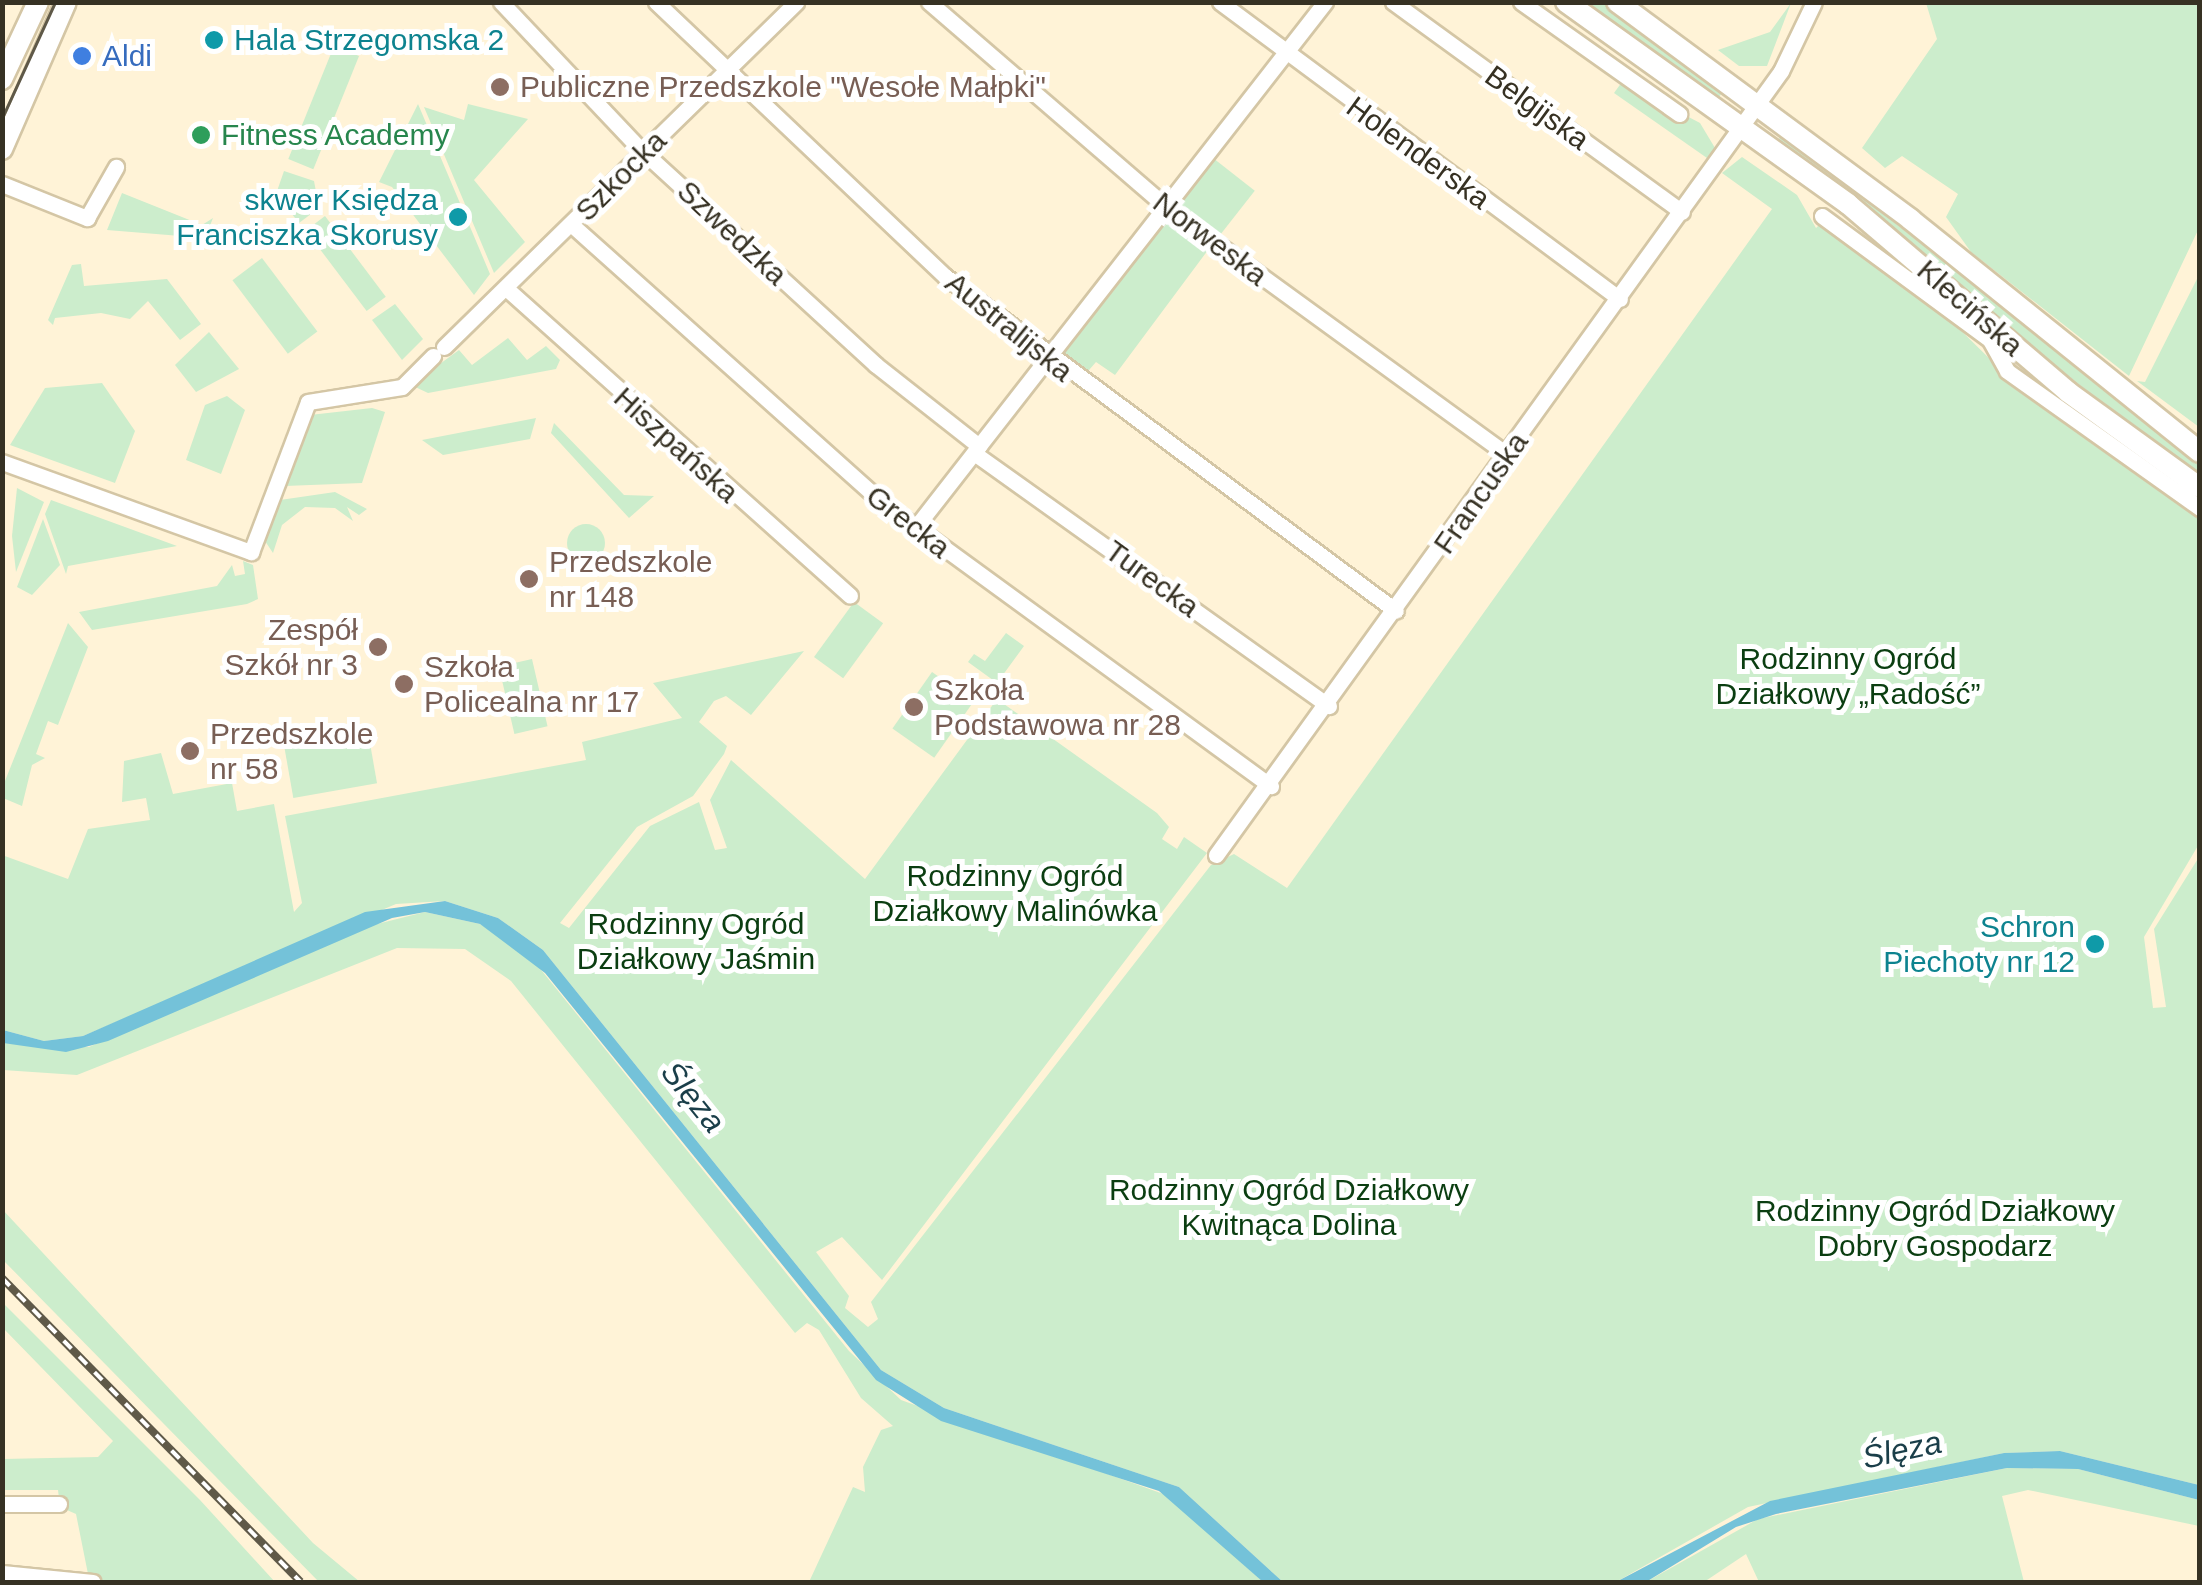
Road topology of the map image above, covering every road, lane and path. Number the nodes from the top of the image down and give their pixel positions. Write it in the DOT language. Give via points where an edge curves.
graph roads {
  1 [pos="38,2"];
  2 [pos="66,2"];
  3 [pos="501,2"];
  4 [pos="656,2"];
  5 [pos="796,2"];
  6 [pos="928,2"];
  7 [pos="1220,2"];
  8 [pos="1325,2"];
  9 [pos="1392,2"];
  10 [pos="1520,2"];
  11 [pos="1566,2"];
  12 [pos="1617,2"];
  13 [pos="1814,2"];
  14 [pos="1284,54"];
  15 [pos="725,73"];
  16 [pos="2,80"];
  17 [pos="1757,105"];
  18 [pos="1679,114"];
  19 [pos="1741,126"];
  20 [pos="2,149"];
  21 [pos="644,152"];
  22 [pos="116,167"];
  23 [pos="2,184"];
  24 [pos="1165,206"];
  25 [pos="1682,212"];
  26 [pos="1822,216"];
  27 [pos="572,226"];
  28 [pos="508,289"];
  29 [pos="1620,299"];
  30 [pos="1046,358"];
  31 [pos="976,449"];
  32 [pos="2200,452"];
  33 [pos="1508,454"];
  34 [pos="2,462"];
  35 [pos="2200,488"];
  36 [pos="2200,508"];
  37 [pos="915,528"];
  38 [pos="850,596"];
  39 [pos="1396,611"];
  40 [pos="1329,706"];
  41 [pos="1271,786"];
  42 [pos="1216,855"];
  43 [pos="2,1504"];
  44 [pos="58,1504"];
  45 [pos="2,1572"];
  46 [pos="93,1582"];
  1 -- 16 [label="main road"];
  2 -- 20 [label="main road"];
  3 -- 21 [label="street, Szwedzka"];
  4 -- 15 [label="street, Australijska"];
  5 -- 15 [label="street, Szkocka"];
  6 -- 24 [label="street, Norweska"];
  7 -- 14 [label="street, Holenderska"];
  8 -- 14 [label="street"];
  9 -- 25 [label="street, Belgijska"];
  10 -- 18 [label="street"];
  11 -- 19 [label="main road, Klecińska"];
  12 -- 17 [label="main road, Klecińska"];
  13 -- 17 [label="street, Francuska"];
  14 -- 24 [label="street"];
  14 -- 29 [label="street, Holenderska"];
  15 -- 21 [label="street, Szkocka"];
  15 -- 30 [label="street, Australijska"];
  17 -- 19 [label="street, Francuska"];
  17 -- 32 [label="main road, Klecińska"];
  19 -- 25 [label="street, Francuska"];
  19 -- 35 [label="main road, Klecińska"];
  21 -- 27 [label="street, Szkocka"];
  21 -- 31 [label="street, Szwedzka"];
  22 -- 23 [label="street" via="88,218"];
  24 -- 30 [label="street"];
  24 -- 33 [label="street, Norweska"];
  25 -- 29 [label="street, Francuska"];
  26 -- 36 [label="street" via="1976,329 2007,371"];
  27 -- 28 [label="street, Szkocka"];
  27 -- 37 [label="street, Grecka" via="753,395"];
  28 -- 34 [label="street, Szkocka" via="402,387 308,402 251,552"];
  28 -- 38 [label="street, Hiszpańska"];
  29 -- 33 [label="street, Francuska"];
  30 -- 31 [label="street"];
  30 -- 39 [label="street, Australijska"];
  31 -- 37 [label="street"];
  31 -- 40 [label="street, Turecka"];
  33 -- 39 [label="street, Francuska"];
  37 -- 41 [label="street, Grecka"];
  39 -- 40 [label="street, Francuska"];
  40 -- 41 [label="street, Francuska"];
  41 -- 42 [label="street, Francuska"];
  43 -- 44 [label="street"];
  45 -- 46 [label="street"];
}
